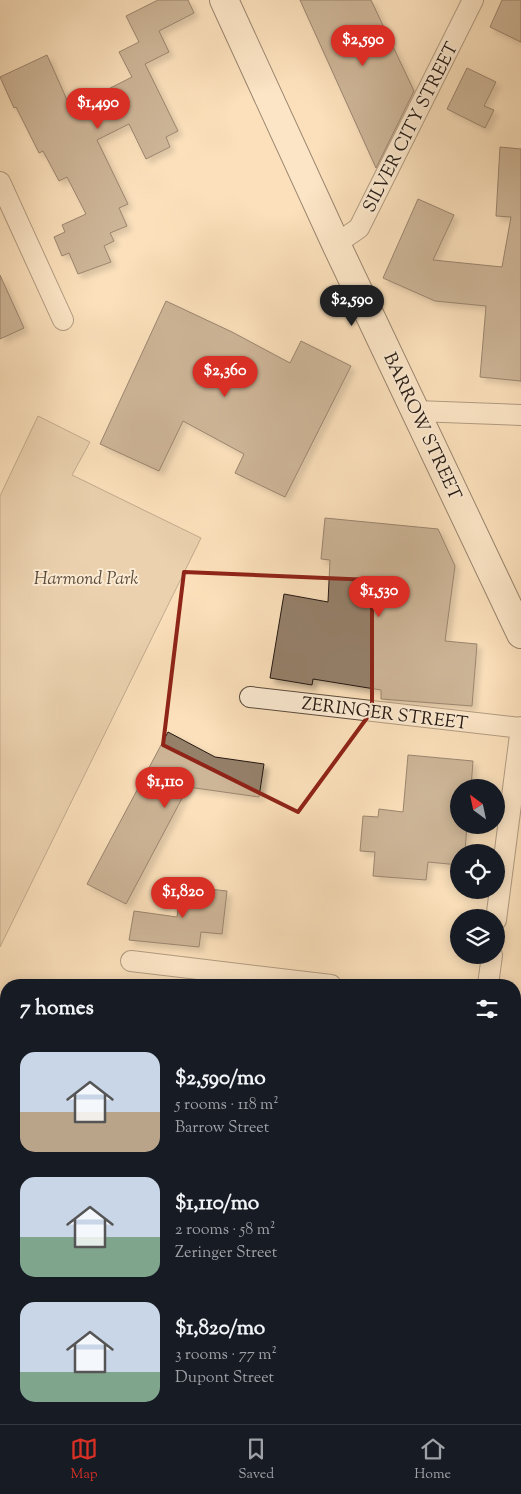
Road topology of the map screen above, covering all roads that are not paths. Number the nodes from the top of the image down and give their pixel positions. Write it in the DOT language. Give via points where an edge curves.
graph roads {
  1 [pos="224,0"];
  2 [pos="473,0"];
  3 [pos="0,182"];
  4 [pos="336,244"];
  5 [pos="63,320"];
  6 [pos="416,410"];
  7 [pos="521,415"];
  8 [pos="521,634"];
  9 [pos="250,697"];
  10 [pos="521,727"];
  11 [pos="497,909"];
  12 [pos="132,961"];
  13 [pos="491,964"];
  14 [pos="281,979"];
  15 [pos="489,979"];
  1 -- 4 [label="main road, BARROW STREET"];
  2 -- 4 [label="street, SILVER CITY STREET" via="359,228"];
  3 -- 5 [label="street"];
  4 -- 6 [label="main road, BARROW STREET"];
  6 -- 7 [label="street"];
  6 -- 8 [label="main road, BARROW STREET"];
  9 -- 10 [label="street, ZERINGER STREET"];
  10 -- 11 [label="street"];
  12 -- 14 [label="street"];
  13 -- 15 [label="street"];
}
